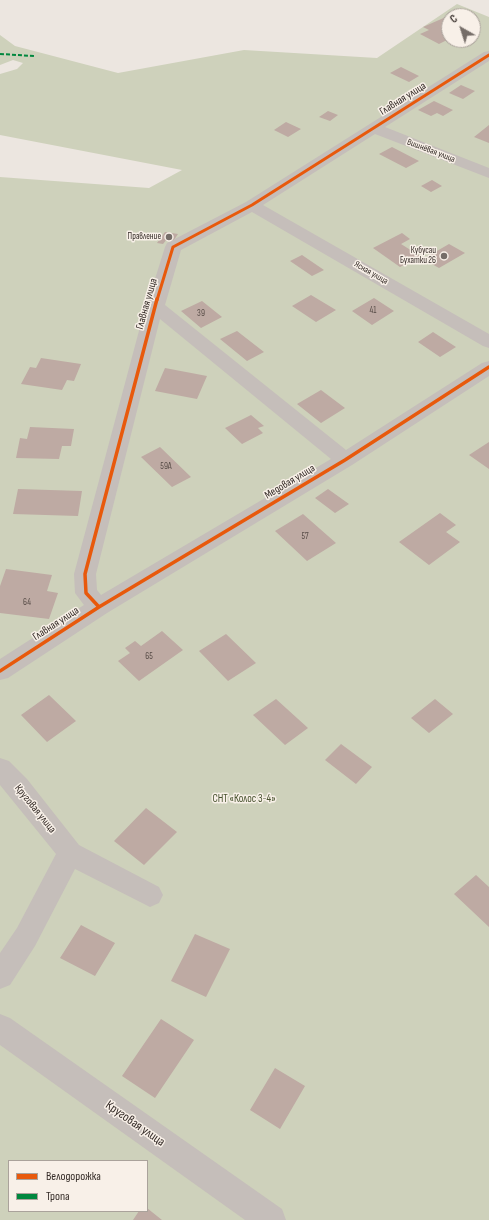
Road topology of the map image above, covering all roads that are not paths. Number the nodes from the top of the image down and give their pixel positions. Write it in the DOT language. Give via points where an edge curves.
graph roads {
  1 [pos="489,55"];
  2 [pos="373,128"];
  3 [pos="489,173"];
  4 [pos="252,205"];
  5 [pos="156,306"];
  6 [pos="489,342"];
  7 [pos="489,367"];
  8 [pos="345,460"];
  9 [pos="99,607"];
  10 [pos="0,671"];
  11 [pos="0,768"];
  12 [pos="70,853"];
  13 [pos="150,895"];
  14 [pos="0,976"];
  15 [pos="0,1028"];
  16 [pos="271,1220"];
  1 -- 2 [label="street, Главная улица"];
  2 -- 3 [label="street, Вишнёвая улица"];
  2 -- 4 [label="street, Главная улица"];
  4 -- 5 [label="street, Главная улица" via="173,247"];
  4 -- 6 [label="street, Ясная улица"];
  5 -- 8 [label="street"];
  5 -- 9 [label="street, Главная улица" via="85,574 86,593"];
  7 -- 8 [label="street, Медовая улица"];
  8 -- 9 [label="street, Медовая улица"];
  9 -- 10 [label="street, Главная улица"];
  11 -- 12 [label="street, Круговая улица"];
  12 -- 13 [label="street"];
  12 -- 14 [label="street" via="26,937"];
  15 -- 16 [label="street, Круговая улица"];
}
